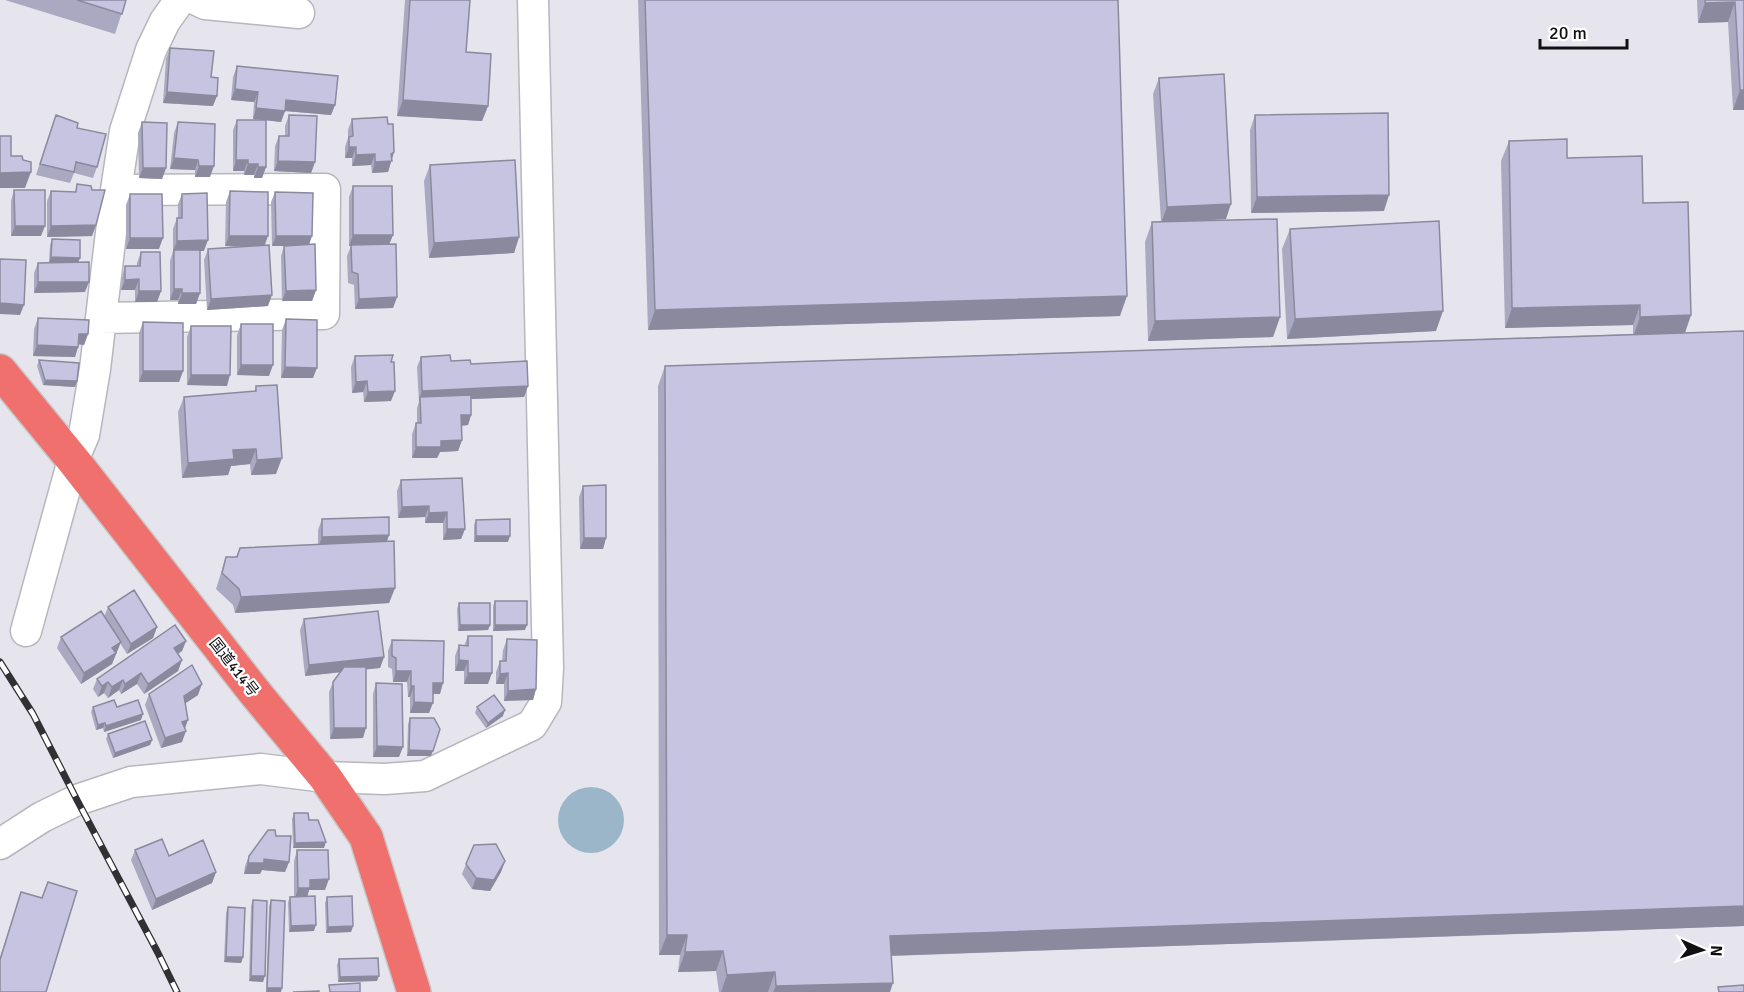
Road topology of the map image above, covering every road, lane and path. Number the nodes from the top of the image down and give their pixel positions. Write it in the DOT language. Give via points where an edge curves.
graph roads {
  1 [pos="180,0"];
  2 [pos="197,0"];
  3 [pos="533,0"];
  4 [pos="299,12"];
  5 [pos="117,190"];
  6 [pos="101,318"];
  7 [pos="0,370"];
  8 [pos="74,460"];
  9 [pos="27,631"];
  10 [pos="325,777"];
  11 [pos="0,844"];
  12 [pos="414,992"];
  1 -- 5 [label="street" via="151,50 125,131"];
  2 -- 4 [label="street" via="205,4"];
  3 -- 10 [label="street" via="546,702 532,725 425,776"];
  5 -- 6 [label="street"];
  5 -- 6 [label="street" via="326,189 324,314"];
  6 -- 8 [label="street" via="84,435"];
  7 -- 8 [label="highway, 国道414号"];
  8 -- 9 [label="street"];
  8 -- 10 [label="highway, 国道414号"];
  10 -- 11 [label="street" via="261,769 131,782 77,800"];
  10 -- 12 [label="highway, 国道414号" via="366,837"];
}
